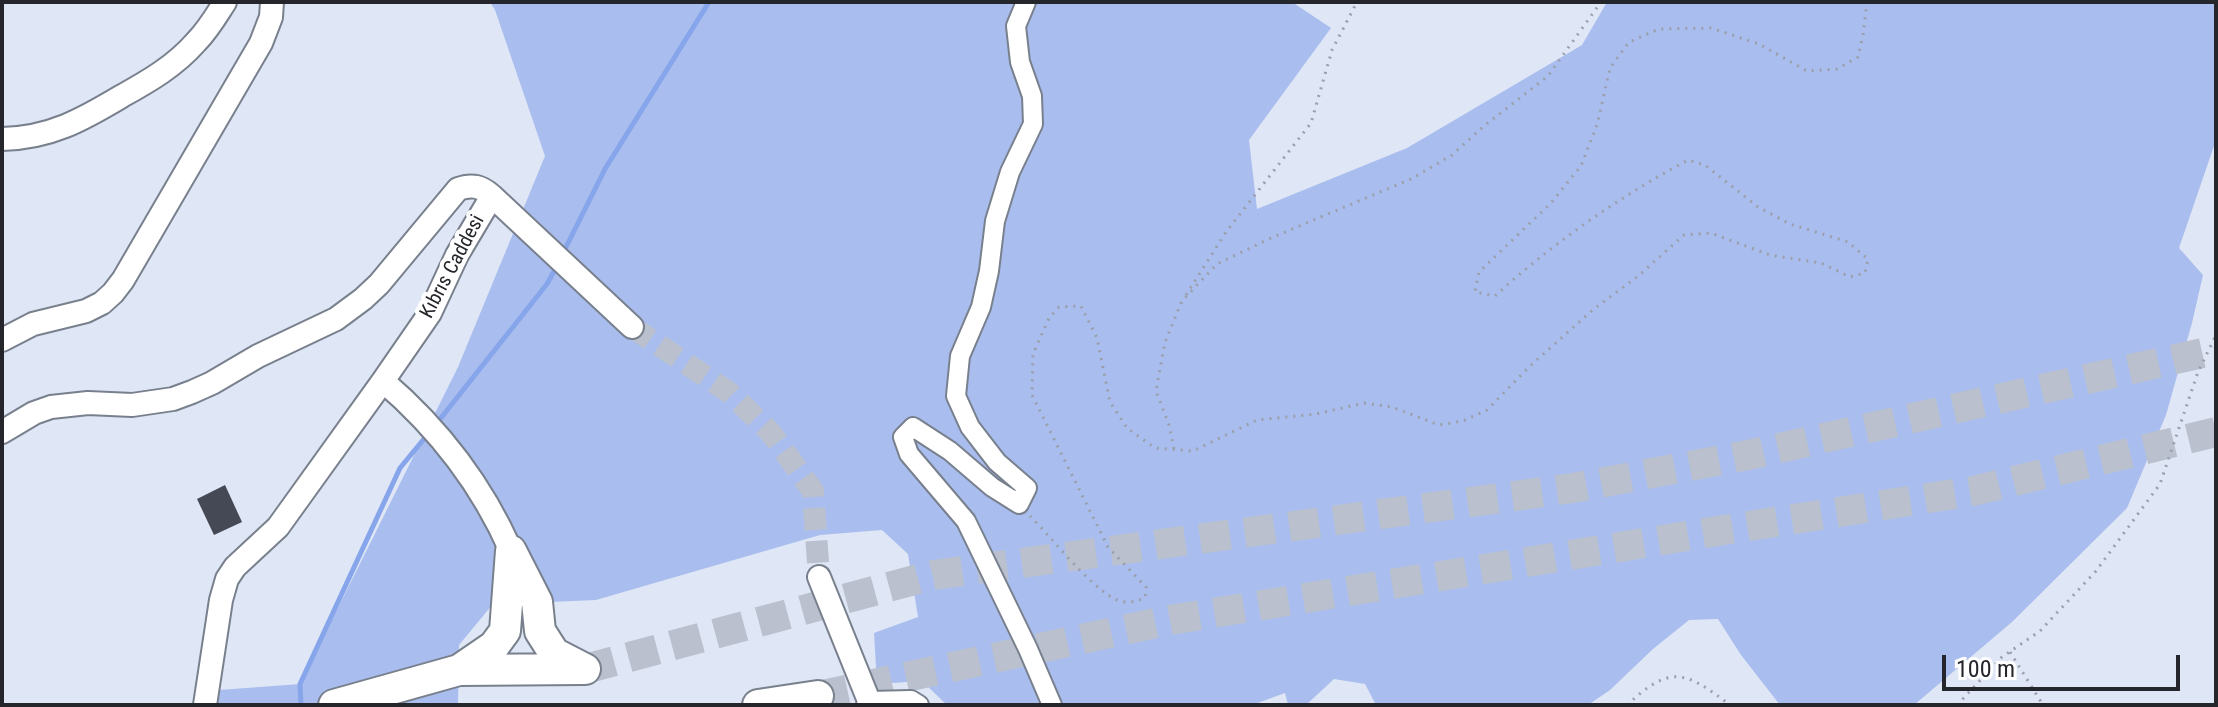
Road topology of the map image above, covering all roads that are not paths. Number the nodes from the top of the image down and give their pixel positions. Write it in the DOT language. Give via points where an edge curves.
graph roads {
  1 [pos="225,2"];
  2 [pos="272,2"];
  3 [pos="1026,2"];
  4 [pos="2,139"];
  5 [pos="497,200"];
  6 [pos="632,327"];
  7 [pos="2,340"];
  8 [pos="383,381"];
  9 [pos="2,432"];
  10 [pos="511,551"];
  11 [pos="819,577"];
  12 [pos="459,670"];
  13 [pos="818,696"];
  14 [pos="868,703"];
  15 [pos="205,705"];
  16 [pos="334,705"];
  17 [pos="758,705"];
  18 [pos="919,705"];
  19 [pos="1052,705"];
  1 -- 4 [label="street" via="196,43 158,76 66,127"];
  2 -- 7 [label="street" via="261,43 113,293 86,311 33,324"];
  3 -- 19 [label="street" via="1016,26 1033,124 995,221 981,307 960,356 956,396 979,439 1027,488 1019,504 913,427 903,437 909,454 966,521"];
  5 -- 6 [label="street"];
  5 -- 8 [label="street, Kıbrıs Caddesi" via="457,255 430,313"];
  5 -- 9 [label="street, Kıbrıs Caddesi" via="479,187 458,189 357,304 212,383 154,403 51,407"];
  8 -- 10 [label="street" via="438,434 478,486"];
  8 -- 15 [label="street, Kıbrıs Caddesi" via="278,527 227,579"];
  10 -- 12 [label="highway" via="505,631 494,646"];
  10 -- 12 [label="highway" via="537,602 540,631 554,653 585,669"];
  11 -- 14 [label="street"];
  12 -- 16 [label="highway"];
  13 -- 17 [label="highway"];
  14 -- 18 [label="street" via="911,700"];
}
